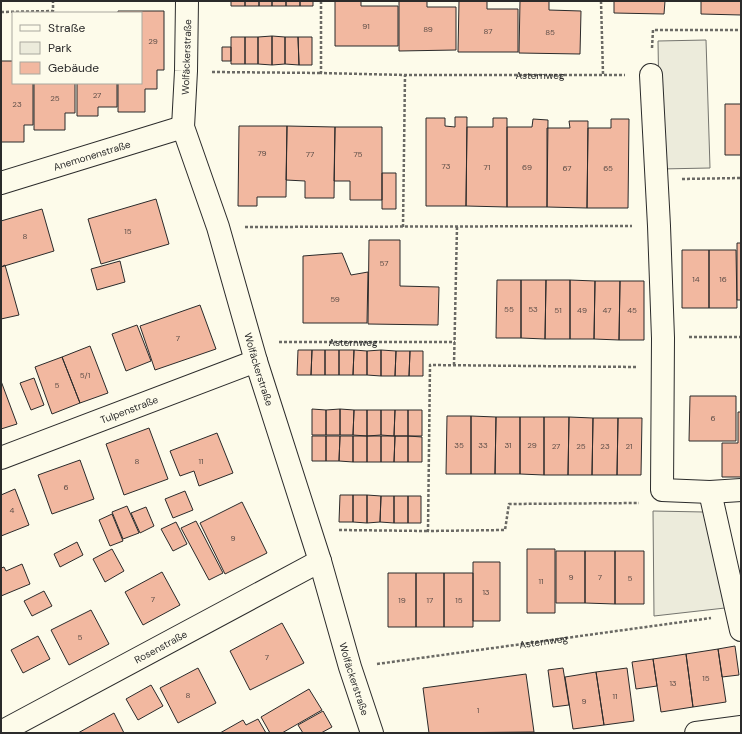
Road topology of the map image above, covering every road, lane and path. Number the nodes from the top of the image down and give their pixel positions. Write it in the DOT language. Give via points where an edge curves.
graph roads {
  1 [pos="53,1"];
  2 [pos="187,1"];
  3 [pos="321,1"];
  4 [pos="601,1"];
  5 [pos="1,12"];
  6 [pos="741,30"];
  7 [pos="186,71"];
  8 [pos="321,73"];
  9 [pos="405,74"];
  10 [pos="603,75"];
  11 [pos="651,75"];
  12 [pos="183,128"];
  13 [pos="741,178"];
  14 [pos="656,180"];
  15 [pos="1,183"];
  16 [pos="659,226"];
  17 [pos="218,227"];
  18 [pos="404,227"];
  19 [pos="457,227"];
  20 [pos="741,337"];
  21 [pos="663,338"];
  22 [pos="455,342"];
  23 [pos="254,352"];
  24 [pos="454,365"];
  25 [pos="662,368"];
  26 [pos="1,458"];
  27 [pos="662,490"];
  28 [pos="741,490"];
  29 [pos="710,492"];
  30 [pos="310,530"];
  31 [pos="428,531"];
  32 [pos="320,561"];
  33 [pos="739,622"];
  34 [pos="350,667"];
  35 [pos="741,727"];
  36 [pos="1,732"];
  37 [pos="372,733"];
  38 [pos="696,733"];
  1 -- 5 [label="path" via="53,11"];
  2 -- 7 [label="street, Wolfäckerstraße"];
  3 -- 8 [label="path"];
  4 -- 10 [label="path"];
  6 -- 11 [label="path" via="653,30"];
  7 -- 8 [label="path, Asternweg"];
  7 -- 12 [label="street, Wolfäckerstraße"];
  8 -- 9 [label="path, Asternweg"];
  9 -- 10 [label="path, Asternweg"];
  9 -- 18 [label="path"];
  10 -- 11 [label="path, Asternweg"];
  11 -- 14 [label="street"];
  12 -- 15 [label="street, Anemonenstraße"];
  12 -- 17 [label="street, Wolfäckerstraße"];
  13 -- 14 [label="path"];
  14 -- 16 [label="street"];
  16 -- 19 [label="path"];
  16 -- 21 [label="street"];
  17 -- 18 [label="path"];
  17 -- 23 [label="street, Wolfäckerstraße"];
  18 -- 19 [label="path"];
  19 -- 22 [label="path"];
  20 -- 21 [label="path"];
  21 -- 25 [label="street"];
  22 -- 23 [label="path, Asternweg"];
  22 -- 24 [label="path"];
  23 -- 26 [label="street, Tulpenstraße"];
  23 -- 30 [label="street, Wolfäckerstraße"];
  24 -- 25 [label="path"];
  24 -- 31 [label="path" via="430,365"];
  25 -- 27 [label="street"];
  27 -- 29 [label="street"];
  27 -- 31 [label="path" via="663,503 509,504 505,530"];
  28 -- 29 [label="street"];
  29 -- 33 [label="street"];
  30 -- 31 [label="path"];
  30 -- 32 [label="street, Wolfäckerstraße"];
  32 -- 34 [label="street, Wolfäckerstraße"];
  32 -- 36 [label="street, Rosenstraße"];
  33 -- 34 [label="path, Asternweg"];
  34 -- 37 [label="street, Wolfäckerstraße"];
  35 -- 38 [label="street"];
}
